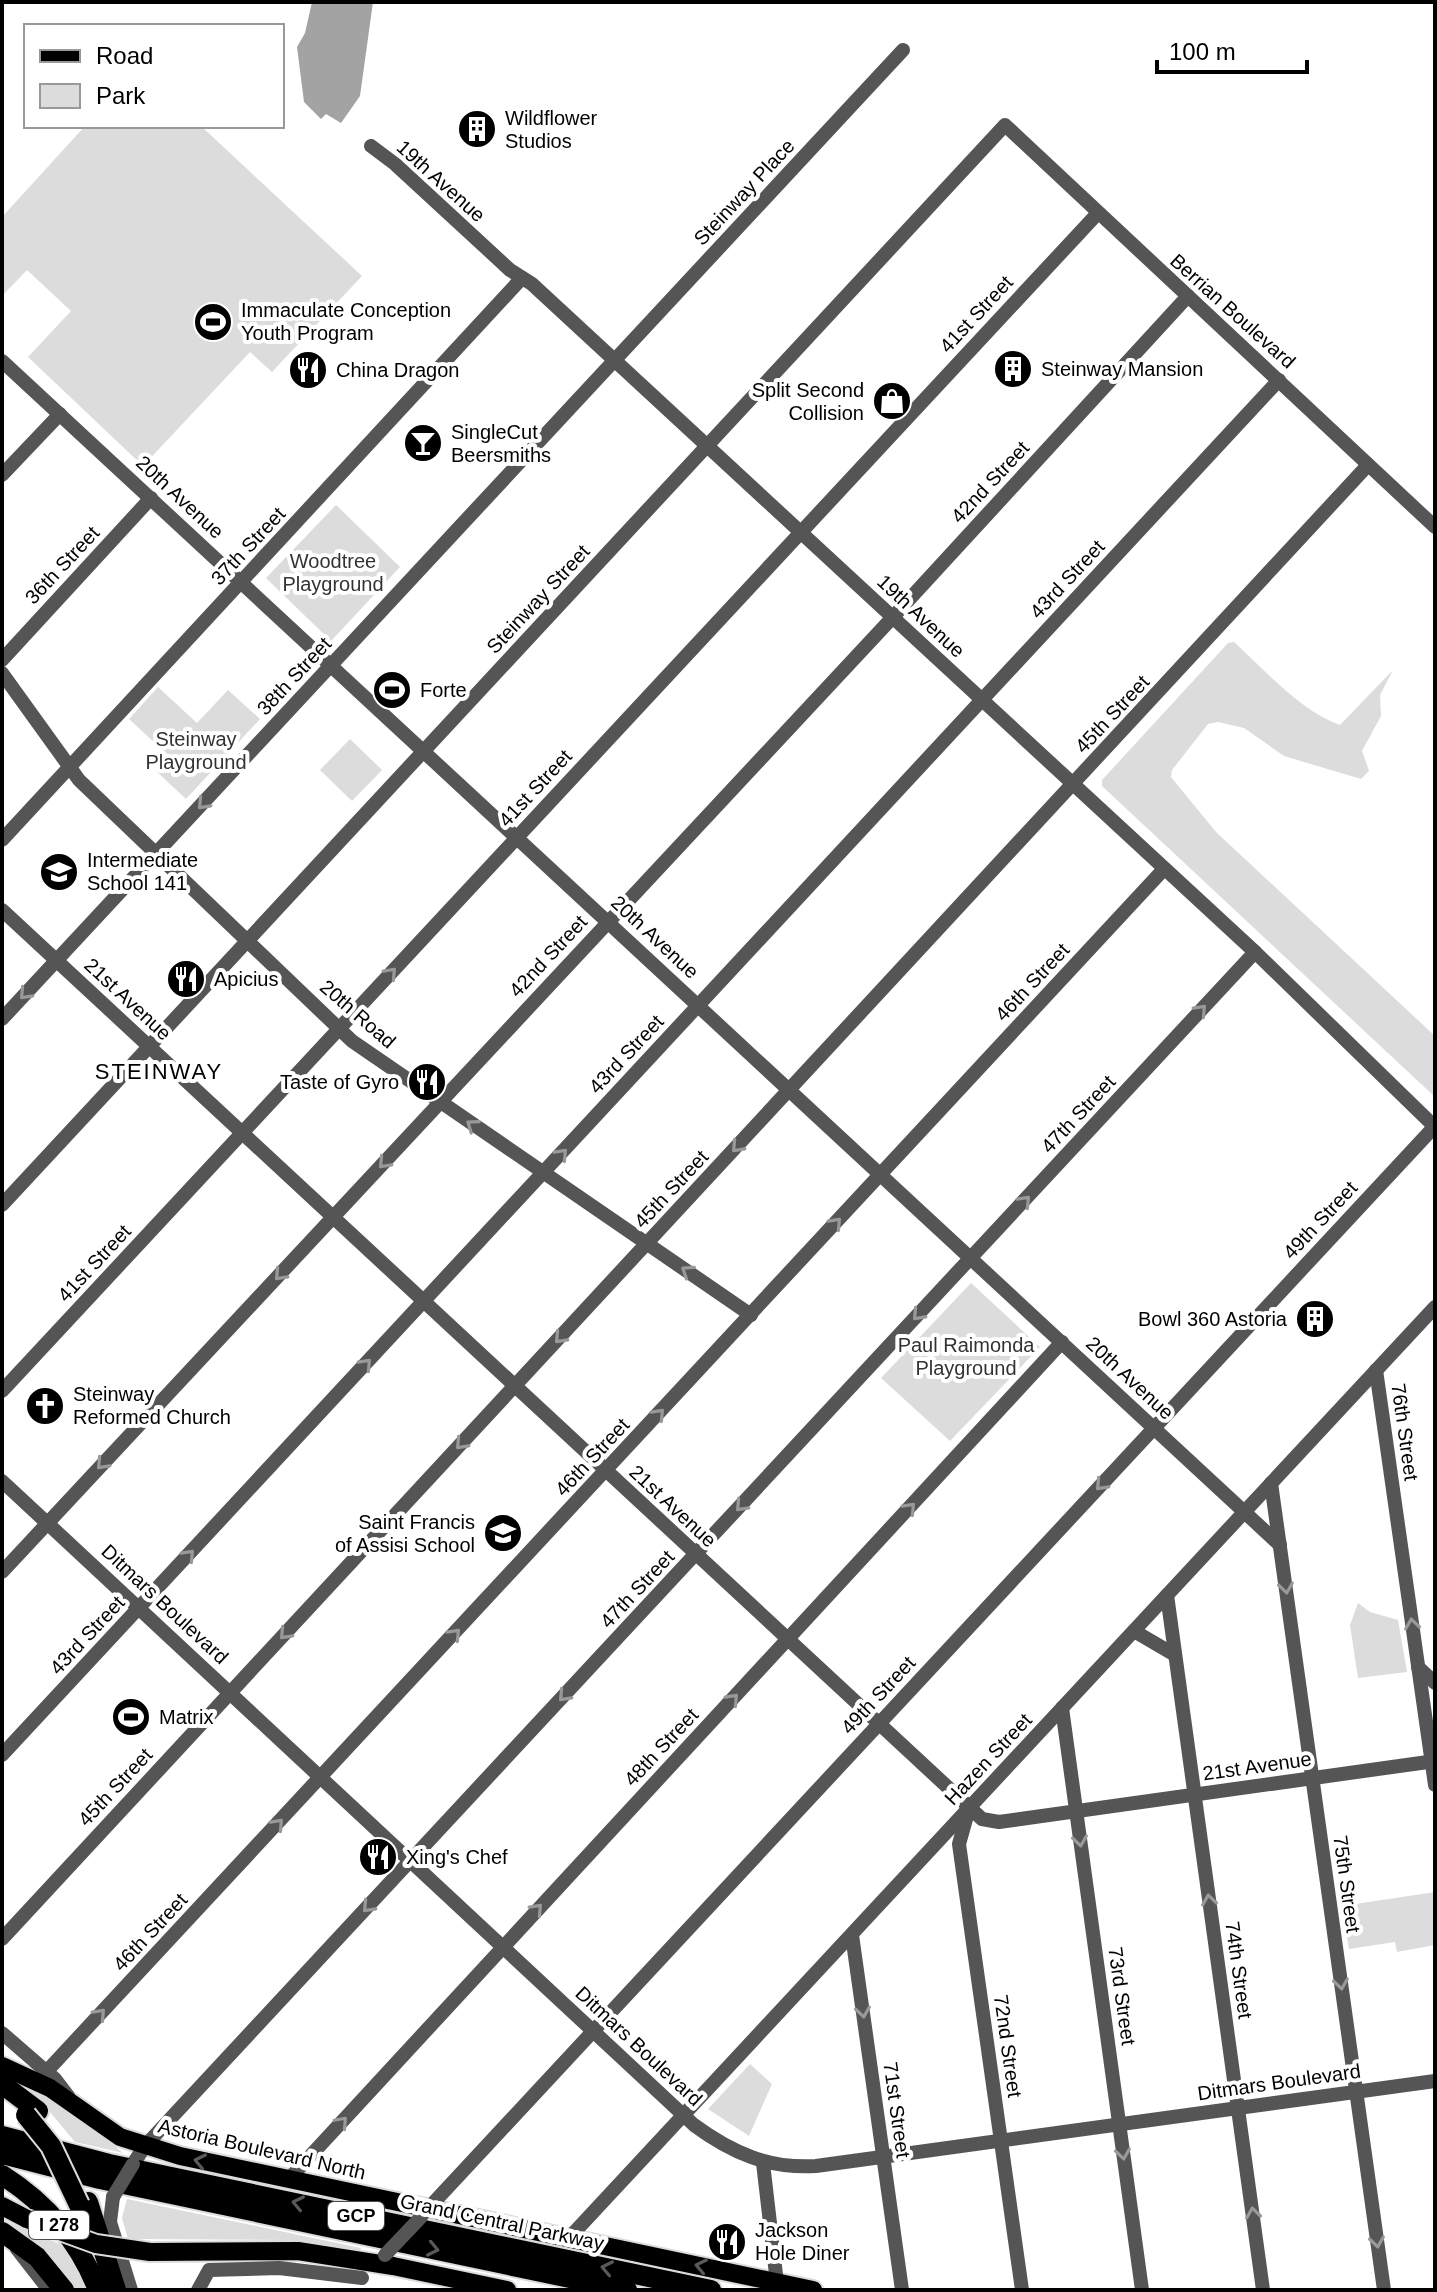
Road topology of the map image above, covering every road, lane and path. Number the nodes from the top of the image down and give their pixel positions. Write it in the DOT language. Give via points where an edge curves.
graph roads {
  1 [pos="903,50"];
  2 [pos="1005,125"];
  3 [pos="371,146"];
  4 [pos="1098,213"];
  5 [pos="522,278"];
  6 [pos="1188,296"];
  7 [pos="2,361"];
  8 [pos="615,361"];
  9 [pos="1279,380"];
  10 [pos="60,414"];
  11 [pos="708,445"];
  12 [pos="1368,465"];
  13 [pos="2,475"];
  14 [pos="151,498"];
  15 [pos="1435,527"];
  16 [pos="801,533"];
  17 [pos="242,582"];
  18 [pos="893,617"];
  19 [pos="2,660"];
  20 [pos="332,665"];
  21 [pos="2,673"];
  22 [pos="982,700"];
  23 [pos="425,750"];
  24 [pos="70,766"];
  25 [pos="1073,786"];
  26 [pos="517,836"];
  27 [pos="2,840"];
  28 [pos="156,855"];
  29 [pos="1164,869"];
  30 [pos="2,910"];
  31 [pos="608,920"];
  32 [pos="248,941"];
  33 [pos="1255,952"];
  34 [pos="56,960"];
  35 [pos="699,1005"];
  36 [pos="2,1019"];
  37 [pos="340,1028"];
  38 [pos="149,1046"];
  39 [pos="790,1090"];
  40 [pos="439,1103"];
  41 [pos="1435,1126"];
  42 [pos="242,1132"];
  43 [pos="543,1174"];
  44 [pos="881,1174"];
  45 [pos="2,1205"];
  46 [pos="333,1218"];
  47 [pos="647,1244"];
  48 [pos="972,1258"];
  49 [pos="424,1301"];
  50 [pos="1435,1307"];
  51 [pos="751,1315"];
  52 [pos="1062,1342"];
  53 [pos="1376,1370"];
  54 [pos="515,1387"];
  55 [pos="2,1391"];
  56 [pos="1154,1428"];
  57 [pos="606,1471"];
  58 [pos="2,1481"];
  59 [pos="1271,1483"];
  60 [pos="1245,1512"];
  61 [pos="47,1523"];
  62 [pos="1280,1545"];
  63 [pos="696,1555"];
  64 [pos="2,1572"];
  65 [pos="1167,1595"];
  66 [pos="139,1608"];
  67 [pos="1134,1631"];
  68 [pos="788,1640"];
  69 [pos="1175,1655"];
  70 [pos="1418,1667"];
  71 [pos="1435,1683"];
  72 [pos="230,1692"];
  73 [pos="1062,1708"];
  74 [pos="878,1724"];
  75 [pos="2,1755"];
  76 [pos="1433,1761"];
  77 [pos="321,1777"];
  78 [pos="1312,1778"];
  79 [pos="1435,1785"];
  80 [pos="1195,1794"];
  81 [pos="968,1809"];
  82 [pos="1076,1810"];
  83 [pos="411,1861"];
  84 [pos="852,1935"];
  85 [pos="2,1939"];
  86 [pos="503,1946"];
  87 [pos="594,2030"];
  88 [pos="4,2039"];
  89 [pos="2,2066"];
  90 [pos="47,2071"];
  91 [pos="1435,2081"];
  92 [pos="2,2084"];
  93 [pos="1356,2092"];
  94 [pos="2,2098"];
  95 [pos="72,2102"];
  96 [pos="1238,2108"];
  97 [pos="32,2113"];
  98 [pos="685,2115"];
  99 [pos="1119,2124"];
  100 [pos="2,2136"];
  101 [pos="1002,2140"];
  102 [pos="145,2146"];
  103 [pos="2,2154"];
  104 [pos="883,2157"];
  105 [pos="763,2163"];
  106 [pos="2,2175"];
  107 [pos="289,2179"];
  108 [pos="2,2206"];
  109 [pos="425,2212"];
  110 [pos="2,2234"];
  111 [pos="569,2238"];
  112 [pos="381,2259"];
  113 [pos="362,2278"];
  114 [pos="777,2283"];
  115 [pos="49,2290"];
  116 [pos="64,2290"];
  117 [pos="98,2290"];
  118 [pos="114,2290"];
  119 [pos="131,2290"];
  120 [pos="198,2290"];
  121 [pos="351,2290"];
  122 [pos="507,2290"];
  123 [pos="627,2290"];
  124 [pos="711,2290"];
  125 [pos="813,2290"];
  126 [pos="902,2290"];
  127 [pos="1022,2290"];
  128 [pos="1142,2290"];
  129 [pos="1263,2290"];
  130 [pos="1384,2290"];
  1 -- 8 [label="street, Steinway Place"];
  2 -- 4 [label="street, Berrian Boulevard"];
  2 -- 11 [label="street, Steinway Street"];
  3 -- 5 [label="street, 19th Avenue"];
  4 -- 6 [label="street, Berrian Boulevard"];
  4 -- 16 [label="street, 41st Street"];
  5 -- 8 [label="street, 19th Avenue"];
  5 -- 17 [label="street, 37th Street"];
  6 -- 9 [label="street, Berrian Boulevard"];
  6 -- 18 [label="street, 42nd Street"];
  7 -- 10 [label="street, 20th Avenue"];
  8 -- 11 [label="street, 19th Avenue"];
  8 -- 20 [label="street, 38th Street"];
  9 -- 12 [label="street, Berrian Boulevard"];
  9 -- 22 [label="street, 43rd Street"];
  10 -- 13 [label="street"];
  10 -- 14 [label="street, 20th Avenue"];
  11 -- 16 [label="street, 19th Avenue"];
  11 -- 23 [label="street, Steinway Street"];
  12 -- 15 [label="street, Berrian Boulevard"];
  12 -- 25 [label="street, 45th Street"];
  14 -- 17 [label="street, 20th Avenue"];
  14 -- 19 [label="street, 36th Street"];
  16 -- 18 [label="street, 19th Avenue"];
  16 -- 26 [label="street, 41st Street"];
  17 -- 20 [label="street, 20th Avenue"];
  17 -- 24 [label="street, 37th Street"];
  18 -- 22 [label="street, 19th Avenue"];
  18 -- 31 [label="street, 42nd Street"];
  20 -- 23 [label="street, 20th Avenue"];
  20 -- 28 [label="street, 38th Street, one-way"];
  21 -- 24 [label="street, 20th Road"];
  22 -- 25 [label="street, 19th Avenue"];
  22 -- 35 [label="street, 43rd Street"];
  23 -- 26 [label="street, 20th Avenue"];
  23 -- 32 [label="street, Steinway Street"];
  24 -- 27 [label="street, 37th Street"];
  24 -- 28 [label="street, 20th Road"];
  25 -- 29 [label="street, 19th Avenue"];
  25 -- 39 [label="street, 45th Street"];
  26 -- 31 [label="street, 20th Avenue"];
  37 -- 26 [label="street, 41st Street, one-way"];
  28 -- 32 [label="street, 20th Road"];
  28 -- 34 [label="street, 38th Street"];
  29 -- 33 [label="street, 19th Avenue"];
  29 -- 44 [label="street, 46th Street"];
  30 -- 34 [label="street, 21st Avenue"];
  31 -- 35 [label="street, 20th Avenue"];
  31 -- 40 [label="street, 42nd Street"];
  32 -- 37 [label="street, 20th Road"];
  32 -- 38 [label="street, Steinway Street"];
  33 -- 41 [label="street, 19th Avenue"];
  48 -- 33 [label="street, 47th Street, one-way"];
  34 -- 36 [label="street, 38th Street, one-way"];
  34 -- 38 [label="street, 21st Avenue"];
  35 -- 39 [label="street, 20th Avenue"];
  43 -- 35 [label="street, 43rd Street, one-way"];
  37 -- 40 [label="street, 20th Road"];
  37 -- 42 [label="street, 41st Street"];
  38 -- 42 [label="street, 21st Avenue"];
  38 -- 45 [label="street, Steinway Street"];
  39 -- 44 [label="street, 20th Avenue"];
  39 -- 47 [label="street, 45th Street, one-way"];
  43 -- 40 [label="street, 20th Road, one-way"];
  40 -- 46 [label="street, 42nd Street, one-way"];
  41 -- 56 [label="street, 49th Street"];
  42 -- 46 [label="street, 21st Avenue"];
  42 -- 55 [label="street, 41st Street"];
  43 -- 47 [label="street, 20th Road"];
  43 -- 49 [label="street, 43rd Street"];
  44 -- 48 [label="street, 20th Avenue"];
  51 -- 44 [label="street, 46th Street, one-way"];
  46 -- 49 [label="street, 21st Avenue"];
  46 -- 61 [label="street, 42nd Street, one-way"];
  51 -- 47 [label="street, 20th Road, one-way"];
  47 -- 54 [label="street, 45th Street, one-way"];
  48 -- 52 [label="street, 20th Avenue"];
  48 -- 63 [label="street, 47th Street, one-way"];
  49 -- 54 [label="street, 21st Avenue"];
  66 -- 49 [label="street, 43rd Street, one-way"];
  50 -- 53 [label="street, Hazen Street"];
  57 -- 51 [label="street, 46th Street, one-way"];
  52 -- 56 [label="street, 20th Avenue"];
  68 -- 52 [label="street, 48th Street, one-way"];
  53 -- 59 [label="street, Hazen Street"];
  70 -- 53 [label="street, 76th Street, one-way"];
  54 -- 57 [label="street, 21st Avenue"];
  54 -- 72 [label="street, 45th Street, one-way"];
  56 -- 60 [label="street, 20th Avenue"];
  56 -- 74 [label="street, 49th Street, one-way"];
  57 -- 63 [label="street, 21st Avenue"];
  77 -- 57 [label="street, 46th Street, one-way"];
  58 -- 61 [label="street, Ditmars Boulevard"];
  59 -- 60 [label="street, Hazen Street"];
  59 -- 62 [label="street, 75th Street"];
  60 -- 62 [label="street, 20th Avenue"];
  60 -- 65 [label="street, Hazen Street"];
  61 -- 64 [label="street, 42nd Street"];
  61 -- 66 [label="street, Ditmars Boulevard"];
  62 -- 78 [label="street, 75th Street, one-way"];
  63 -- 68 [label="street, 21st Avenue"];
  63 -- 83 [label="street, 47th Street, one-way"];
  65 -- 67 [label="street, Hazen Street"];
  65 -- 69 [label="street, 74th Street"];
  66 -- 72 [label="street, Ditmars Boulevard"];
  66 -- 75 [label="street, 43rd Street"];
  67 -- 69 [label="street"];
  67 -- 73 [label="street, Hazen Street"];
  68 -- 74 [label="street, 21st Avenue"];
  86 -- 68 [label="street, 48th Street, one-way"];
  69 -- 80 [label="street, 74th Street"];
  70 -- 71 [label="street"];
  70 -- 76 [label="street, 76th Street"];
  72 -- 77 [label="street, Ditmars Boulevard"];
  72 -- 85 [label="street, 45th Street"];
  73 -- 81 [label="street, Hazen Street"];
  73 -- 82 [label="street, 73rd Street"];
  74 -- 81 [label="street, 21st Avenue"];
  74 -- 87 [label="street, 49th Street"];
  76 -- 78 [label="street, 21st Avenue"];
  76 -- 79 [label="street, 76th Street"];
  77 -- 83 [label="street, Ditmars Boulevard"];
  90 -- 77 [label="street, 46th Street, one-way"];
  78 -- 80 [label="street, 21st Avenue"];
  78 -- 93 [label="street, 75th Street, one-way"];
  80 -- 82 [label="street, 21st Avenue"];
  96 -- 80 [label="street, 74th Street, one-way"];
  81 -- 82 [label="street, 21st Avenue" via="993,1822"];
  81 -- 84 [label="street, Hazen Street"];
  81 -- 101 [label="street, 72nd Street" via="959,1844"];
  82 -- 99 [label="street, 73rd Street, one-way"];
  83 -- 86 [label="street, Ditmars Boulevard"];
  83 -- 102 [label="street, 47th Street, one-way"];
  84 -- 98 [label="street, Hazen Street"];
  84 -- 104 [label="street, 71st Street, one-way"];
  86 -- 87 [label="street, Ditmars Boulevard"];
  107 -- 86 [label="street, 48th Street, one-way"];
  87 -- 98 [label="street, Ditmars Boulevard"];
  87 -- 109 [label="street, 49th Street"];
  88 -- 90 [label="street"];
  89 -- 95 [label="main road, Astoria Boulevard North"];
  90 -- 95 [label="street"];
  91 -- 93 [label="street, Ditmars Boulevard"];
  92 -- 97 [label="highway"];
  93 -- 96 [label="street, Ditmars Boulevard"];
  93 -- 130 [label="street, 75th Street, one-way"];
  94 -- 97 [label="highway, I 278"];
  95 -- 102 [label="main road, Astoria Boulevard North" via="114,2134"];
  96 -- 99 [label="street, Ditmars Boulevard"];
  129 -- 96 [label="street, 74th Street, one-way"];
  97 -- 118 [label="highway, I 278, bridge" via="84,2204"];
  98 -- 105 [label="street, Ditmars Boulevard" via="718,2142"];
  98 -- 111 [label="street, Hazen Street"];
  99 -- 101 [label="street, Ditmars Boulevard"];
  99 -- 128 [label="street, 73rd Street, one-way"];
  124 -- 100 [label="highway, Grand Central Parkway / GCP, one-way" via="109,2164"];
  101 -- 104 [label="street, Ditmars Boulevard"];
  101 -- 127 [label="street, 72nd Street"];
  107 -- 102 [label="main road, Astoria Boulevard North, one-way"];
  102 -- 119 [label="street, 47th Street, bridge" via="113,2197 110,2222"];
  103 -- 123 [label="highway, Grand Central Parkway / GCP, one-way"];
  104 -- 105 [label="street, Ditmars Boulevard" via="805,2167"];
  104 -- 126 [label="street, 71st Street"];
  105 -- 114 [label="street"];
  106 -- 117 [label="highway, I 278" via="50,2213 81,2254"];
  107 -- 109 [label="main road, Astoria Boulevard North"];
  108 -- 112 [label="main road, bridge" via="87,2241 150,2252 280,2250"];
  109 -- 111 [label="main road, Astoria Boulevard North"];
  109 -- 112 [label="street, 49th Street, bridge"];
  110 -- 115 [label="street"];
  110 -- 116 [label="highway" via="37,2257"];
  114 -- 111 [label="main road, Astoria Boulevard North, one-way"];
  112 -- 113 [label="street, 49th Street"];
  112 -- 122 [label="main road"];
  113 -- 120 [label="street" via="279,2268 209,2270"];
  113 -- 121 [label="street, 49th Street"];
  114 -- 125 [label="main road, Astoria Boulevard North"];
}
